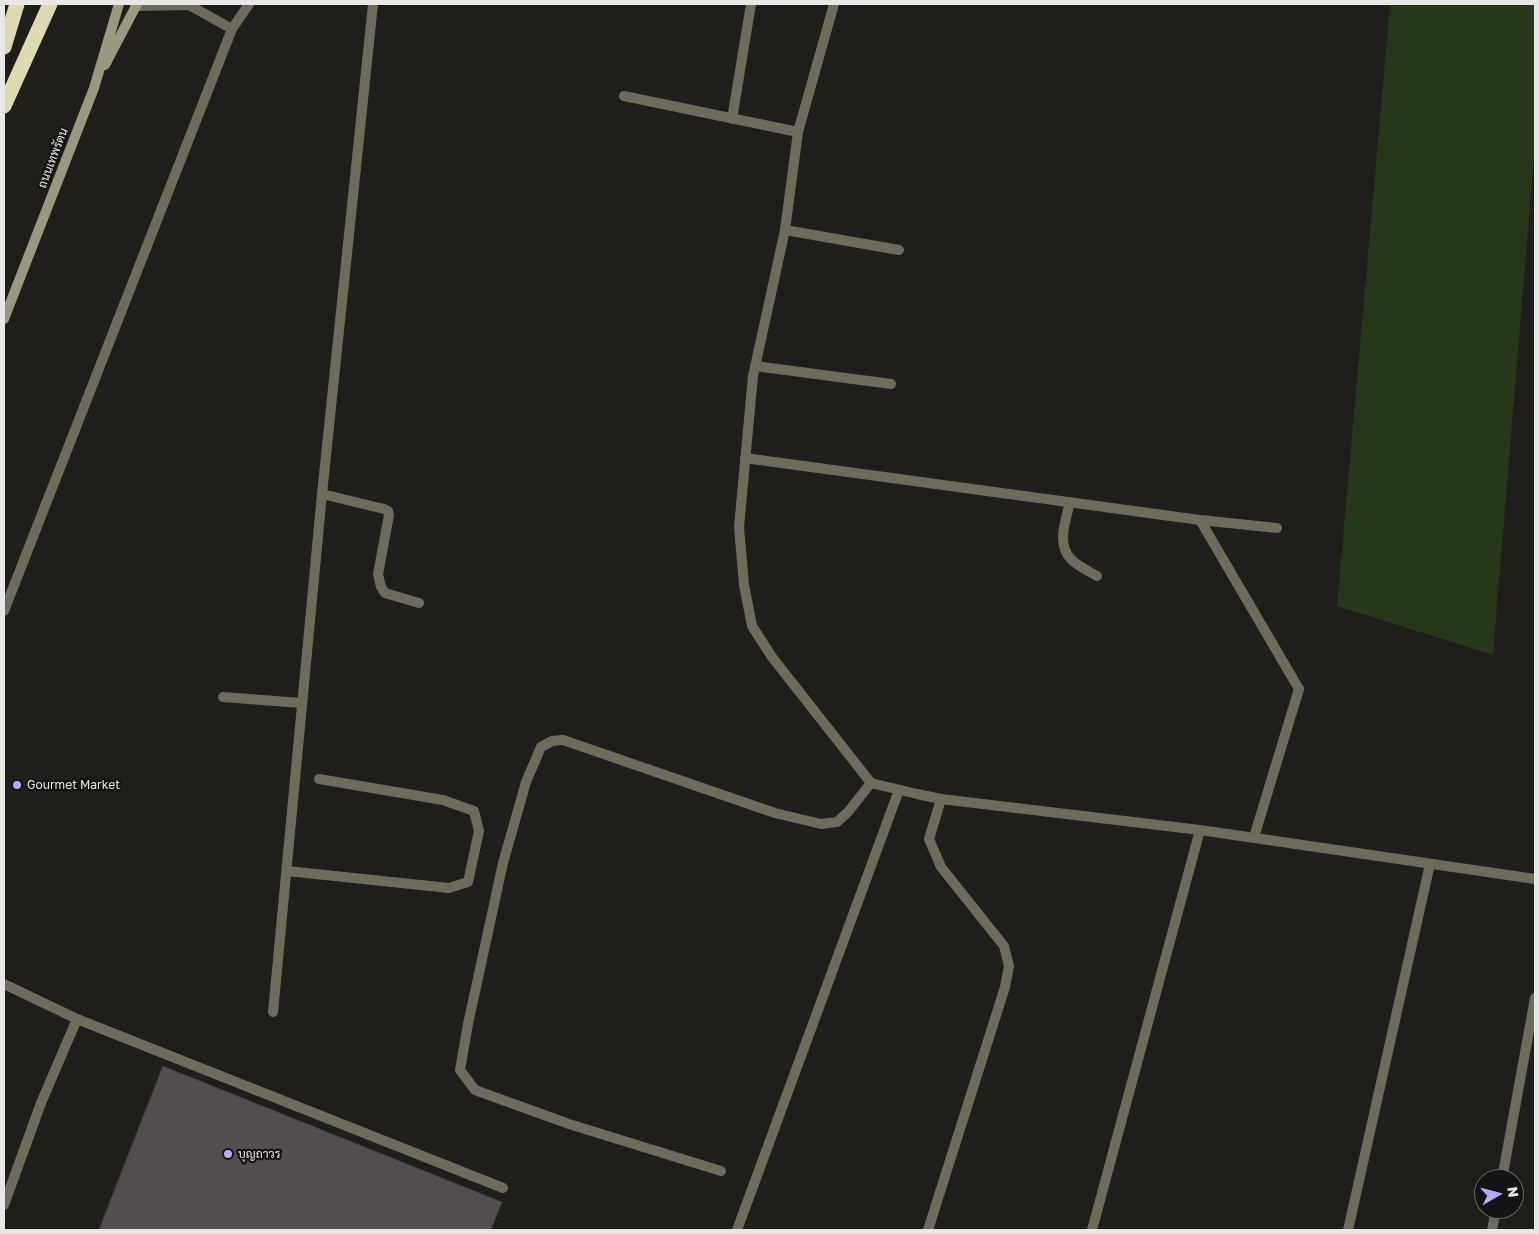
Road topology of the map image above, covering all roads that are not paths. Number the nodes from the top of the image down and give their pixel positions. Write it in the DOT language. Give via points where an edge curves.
graph roads {
  1 [pos="17,4"];
  2 [pos="50,4"];
  3 [pos="119,4"];
  4 [pos="249,4"];
  5 [pos="373,4"];
  6 [pos="751,4"];
  7 [pos="834,4"];
  8 [pos="136,5"];
  9 [pos="232,29"];
  10 [pos="4,47"];
  11 [pos="94,88"];
  12 [pos="624,96"];
  13 [pos="4,106"];
  14 [pos="732,119"];
  15 [pos="798,132"];
  16 [pos="785,230"];
  17 [pos="899,250"];
  18 [pos="4,319"];
  19 [pos="755,366"];
  20 [pos="891,384"];
  21 [pos="745,458"];
  22 [pos="322,494"];
  23 [pos="1070,502"];
  24 [pos="1200,520"];
  25 [pos="1277,528"];
  26 [pos="1098,576"];
  27 [pos="419,603"];
  28 [pos="4,611"];
  29 [pos="223,697"];
  30 [pos="302,703"];
  31 [pos="319,779"];
  32 [pos="871,782"];
  33 [pos="899,790"];
  34 [pos="941,799"];
  35 [pos="1200,830"];
  36 [pos="1254,837"];
  37 [pos="1430,864"];
  38 [pos="287,871"];
  39 [pos="1535,880"];
  40 [pos="4,984"];
  41 [pos="1535,998"];
  42 [pos="273,1012"];
  43 [pos="77,1019"];
  44 [pos="1504,1169"];
  45 [pos="721,1171"];
  46 [pos="503,1188"];
  47 [pos="4,1205"];
  48 [pos="737,1230"];
  49 [pos="928,1230"];
  50 [pos="1092,1230"];
  51 [pos="1348,1230"];
  1 -- 10 [label="highway"];
  2 -- 13 [label="highway"];
  3 -- 11 [label="main road, ถนนเทพรัตน"];
  4 -- 9 [label="street"];
  5 -- 22 [label="street"];
  6 -- 14 [label="street"];
  7 -- 15 [label="street"];
  8 -- 9 [label="street" via="189,5"];
  8 -- 11 [label="main road"];
  9 -- 28 [label="street"];
  11 -- 18 [label="main road, ถนนเทพรัตน"];
  12 -- 14 [label="street"];
  14 -- 15 [label="street"];
  15 -- 16 [label="street"];
  16 -- 17 [label="street"];
  16 -- 19 [label="street"];
  19 -- 20 [label="street"];
  19 -- 21 [label="street"];
  21 -- 23 [label="street"];
  21 -- 32 [label="street" via="739,527 744,585 752,626 772,657"];
  22 -- 27 [label="street" via="388,511 378,574 381,587 385,593"];
  22 -- 30 [label="street"];
  23 -- 24 [label="street"];
  23 -- 26 [label="street" via="1062,542 1066,553 1071,560"];
  24 -- 25 [label="street"];
  24 -- 36 [label="street" via="1299,689"];
  29 -- 30 [label="street"];
  30 -- 38 [label="street"];
  31 -- 38 [label="street" via="443,800 474,811 479,831 468,882 449,888"];
  32 -- 33 [label="street"];
  32 -- 45 [label="street" via="837,822 821,824 775,813 563,740 541,747 526,782 503,863 460,1070 475,1090 569,1124"];
  33 -- 34 [label="street"];
  33 -- 48 [label="street"];
  34 -- 35 [label="street"];
  34 -- 49 [label="street" via="929,839 934,852 941,866 1004,946 1008,966 1005,987"];
  35 -- 36 [label="street"];
  35 -- 50 [label="street"];
  36 -- 37 [label="street"];
  37 -- 39 [label="street"];
  37 -- 51 [label="street"];
  38 -- 42 [label="street"];
  40 -- 43 [label="street"];
  41 -- 44 [label="street"];
  43 -- 46 [label="street"];
  43 -- 47 [label="street" via="41,1103"];
}
